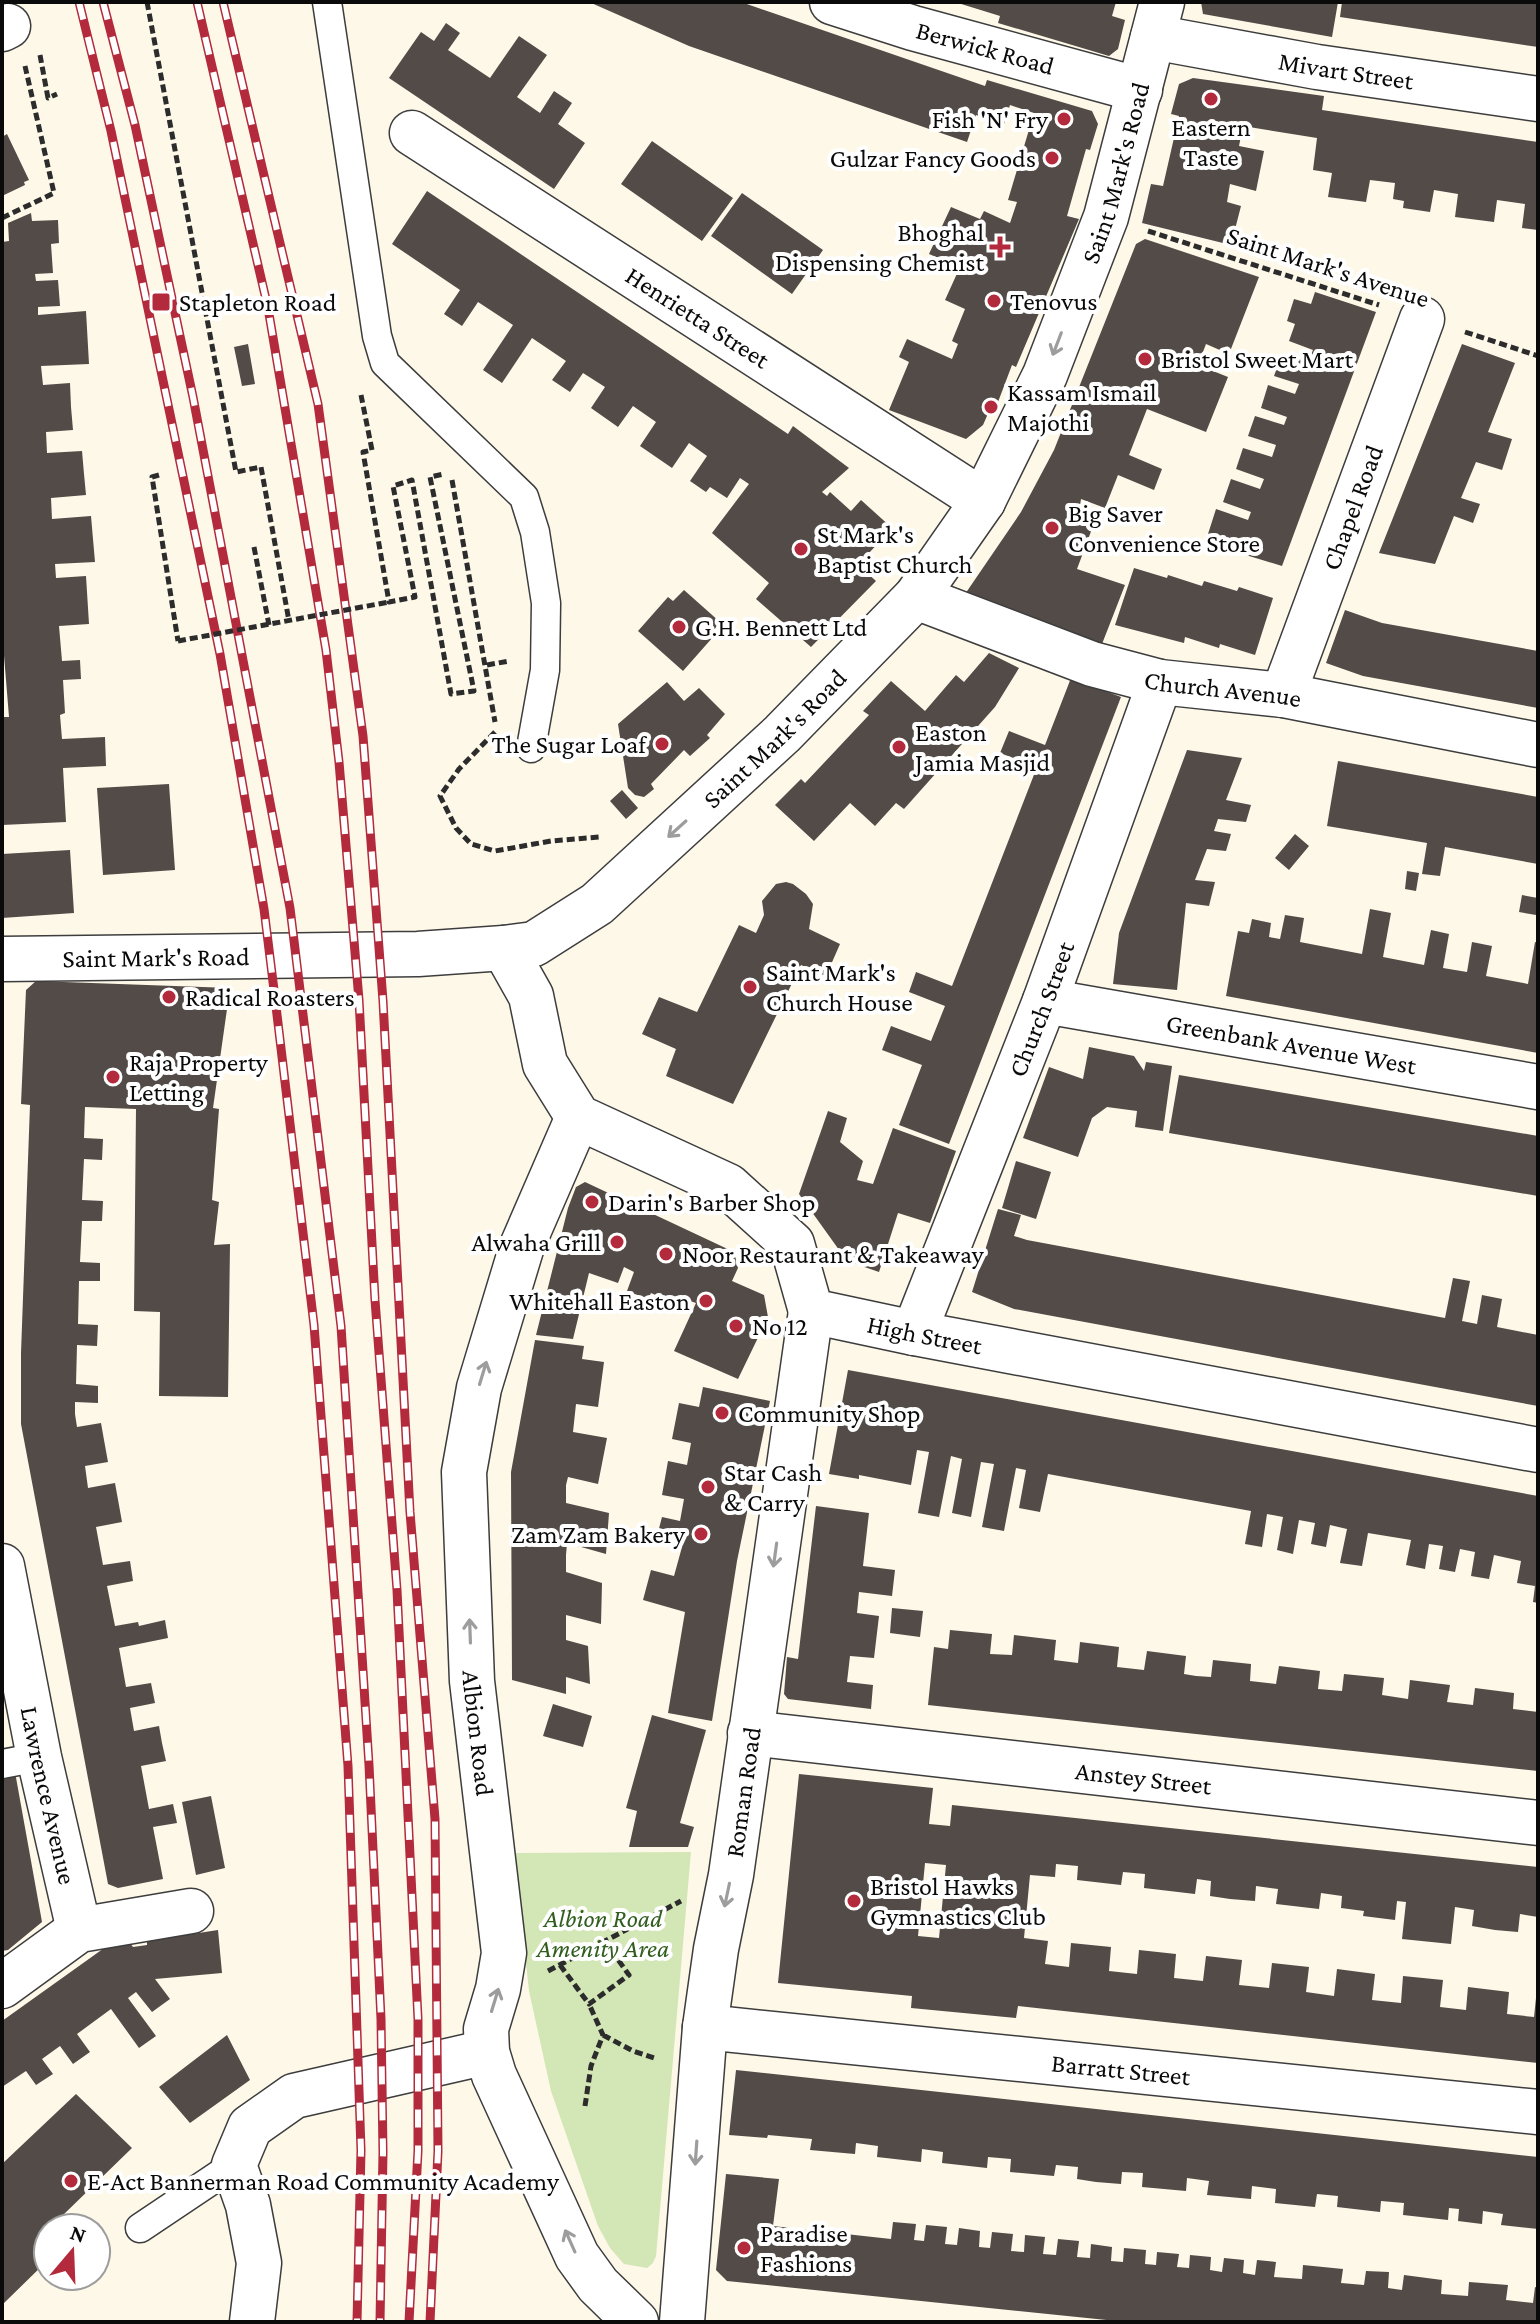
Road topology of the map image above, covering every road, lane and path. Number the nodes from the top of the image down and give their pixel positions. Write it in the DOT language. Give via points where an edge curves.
graph roads {
  1 [pos="147,2"];
  2 [pos="327,2"];
  3 [pos="832,2"];
  4 [pos="1158,19"];
  5 [pos="12,40"];
  6 [pos="1140,90"];
  7 [pos="1538,99"];
  8 [pos="412,133"];
  9 [pos="1106,217"];
  10 [pos="2,218"];
  11 [pos="1422,319"];
  12 [pos="1538,356"];
  13 [pos="363,402"];
  14 [pos="156,476"];
  15 [pos="983,501"];
  16 [pos="254,547"];
  17 [pos="916,597"];
  18 [pos="389,602"];
  19 [pos="289,621"];
  20 [pos="269,625"];
  21 [pos="1160,682"];
  22 [pos="1283,695"];
  23 [pos="1538,745"];
  24 [pos="531,748"];
  25 [pos="654,850"];
  26 [pos="504,948"];
  27 [pos="2,959"];
  28 [pos="1045,1001"];
  29 [pos="1538,1087"];
  30 [pos="578,1117"];
  31 [pos="811,1311"];
  32 [pos="914,1333"];
  33 [pos="1538,1450"];
  34 [pos="2,1566"];
  35 [pos="750,1733"];
  36 [pos="20,1760"];
  37 [pos="1538,1823"];
  38 [pos="731,1875"];
  39 [pos="191,1911"];
  40 [pos="79,1930"];
  41 [pos="604,1940"];
  42 [pos="579,1956"];
  43 [pos="560,1965"];
  44 [pos="2,1986"];
  45 [pos="589,2004"];
  46 [pos="705,2027"];
  47 [pos="487,2052"];
  48 [pos="585,2106"];
  49 [pos="1538,2112"];
  50 [pos="234,2165"];
  51 [pos="140,2228"];
  52 [pos="687,2275"];
  53 [pos="598,2285"];
  54 [pos="252,2322"];
  55 [pos="636,2322"];
  56 [pos="682,2322"];
  1 -- 19 [label="path" via="236,472 261,467"];
  2 -- 24 [label="lane" via="385,363 524,497 535,532 546,603 545,670"];
  3 -- 6 [label="street, Berwick Road"];
  4 -- 6 [label="street, Saint Mark's Road"];
  4 -- 7 [label="street, Mivart Street" via="1317,67"];
  5 -- 10 [label="path" via="54,193"];
  6 -- 9 [label="street, Saint Mark's Road"];
  8 -- 15 [label="street, Henrietta Street"];
  9 -- 11 [label="path, Saint Mark's Avenue"];
  9 -- 15 [label="street, Saint Mark's Road, one-way" via="1045,375"];
  11 -- 12 [label="path, Saint Mark's Avenue"];
  11 -- 22 [label="street, Chapel Road"];
  13 -- 18 [label="path" via="372,450 363,452"];
  14 -- 20 [label="path, bridge" via="178,641"];
  15 -- 17 [label="street, Saint Mark's Road"];
  16 -- 20 [label="path"];
  17 -- 21 [label="street, Church Avenue" via="1092,664"];
  17 -- 25 [label="street, Saint Mark's Road, one-way" via="782,734"];
  18 -- 19 [label="path, bridge"];
  18 -- 25 [label="path" via="415,597 393,486 412,480 451,694 474,691 430,477 451,473 496,731 440,796 456,828 471,844 495,851 623,836"];
  19 -- 20 [label="path, bridge"];
  21 -- 22 [label="street, Church Avenue"];
  21 -- 28 [label="street, Church Street"];
  22 -- 23 [label="street, Church Avenue"];
  25 -- 26 [label="street, Saint Mark's Road" via="597,904 534,944"];
  26 -- 27 [label="street, Saint Mark's Road" via="418,954"];
  26 -- 30 [label="street" via="531,996 545,1064"];
  28 -- 29 [label="street, Greenbank Avenue West"];
  28 -- 32 [label="street, Church Street"];
  30 -- 31 [label="street" via="728,1186 792,1244"];
  47 -- 30 [label="street, Albion Road, one-way" via="486,2029 504,1953 472,1681 464,1472 479,1388 522,1246"];
  31 -- 32 [label="street, High Street"];
  31 -- 35 [label="street, Roman Road, one-way"];
  32 -- 33 [label="street, High Street"];
  34 -- 36 [label="street, Lawrence Avenue"];
  35 -- 37 [label="street, Anstey Street"];
  35 -- 38 [label="street, Roman Road"];
  36 -- 40 [label="street, Lawrence Avenue"];
  38 -- 41 [label="path"];
  38 -- 46 [label="street, Roman Road, one-way"];
  39 -- 40 [label="street"];
  40 -- 44 [label="street"];
  41 -- 42 [label="path"];
  41 -- 45 [label="path" via="629,1975"];
  43 -- 45 [label="path"];
  45 -- 48 [label="path" via="603,2035 591,2066"];
  46 -- 49 [label="street, Barratt Street"];
  46 -- 52 [label="street, Roman Road, one-way"];
  47 -- 50 [label="street" via="294,2096 250,2127"];
  53 -- 47 [label="street, Albion Road, one-way" via="577,2256"];
  50 -- 51 [label="lane"];
  50 -- 54 [label="street" via="259,2263"];
  52 -- 53 [label="street" via="665,2300 639,2304"];
  52 -- 56 [label="street, Roman Road"];
  53 -- 55 [label="street, Albion Road"];
}
